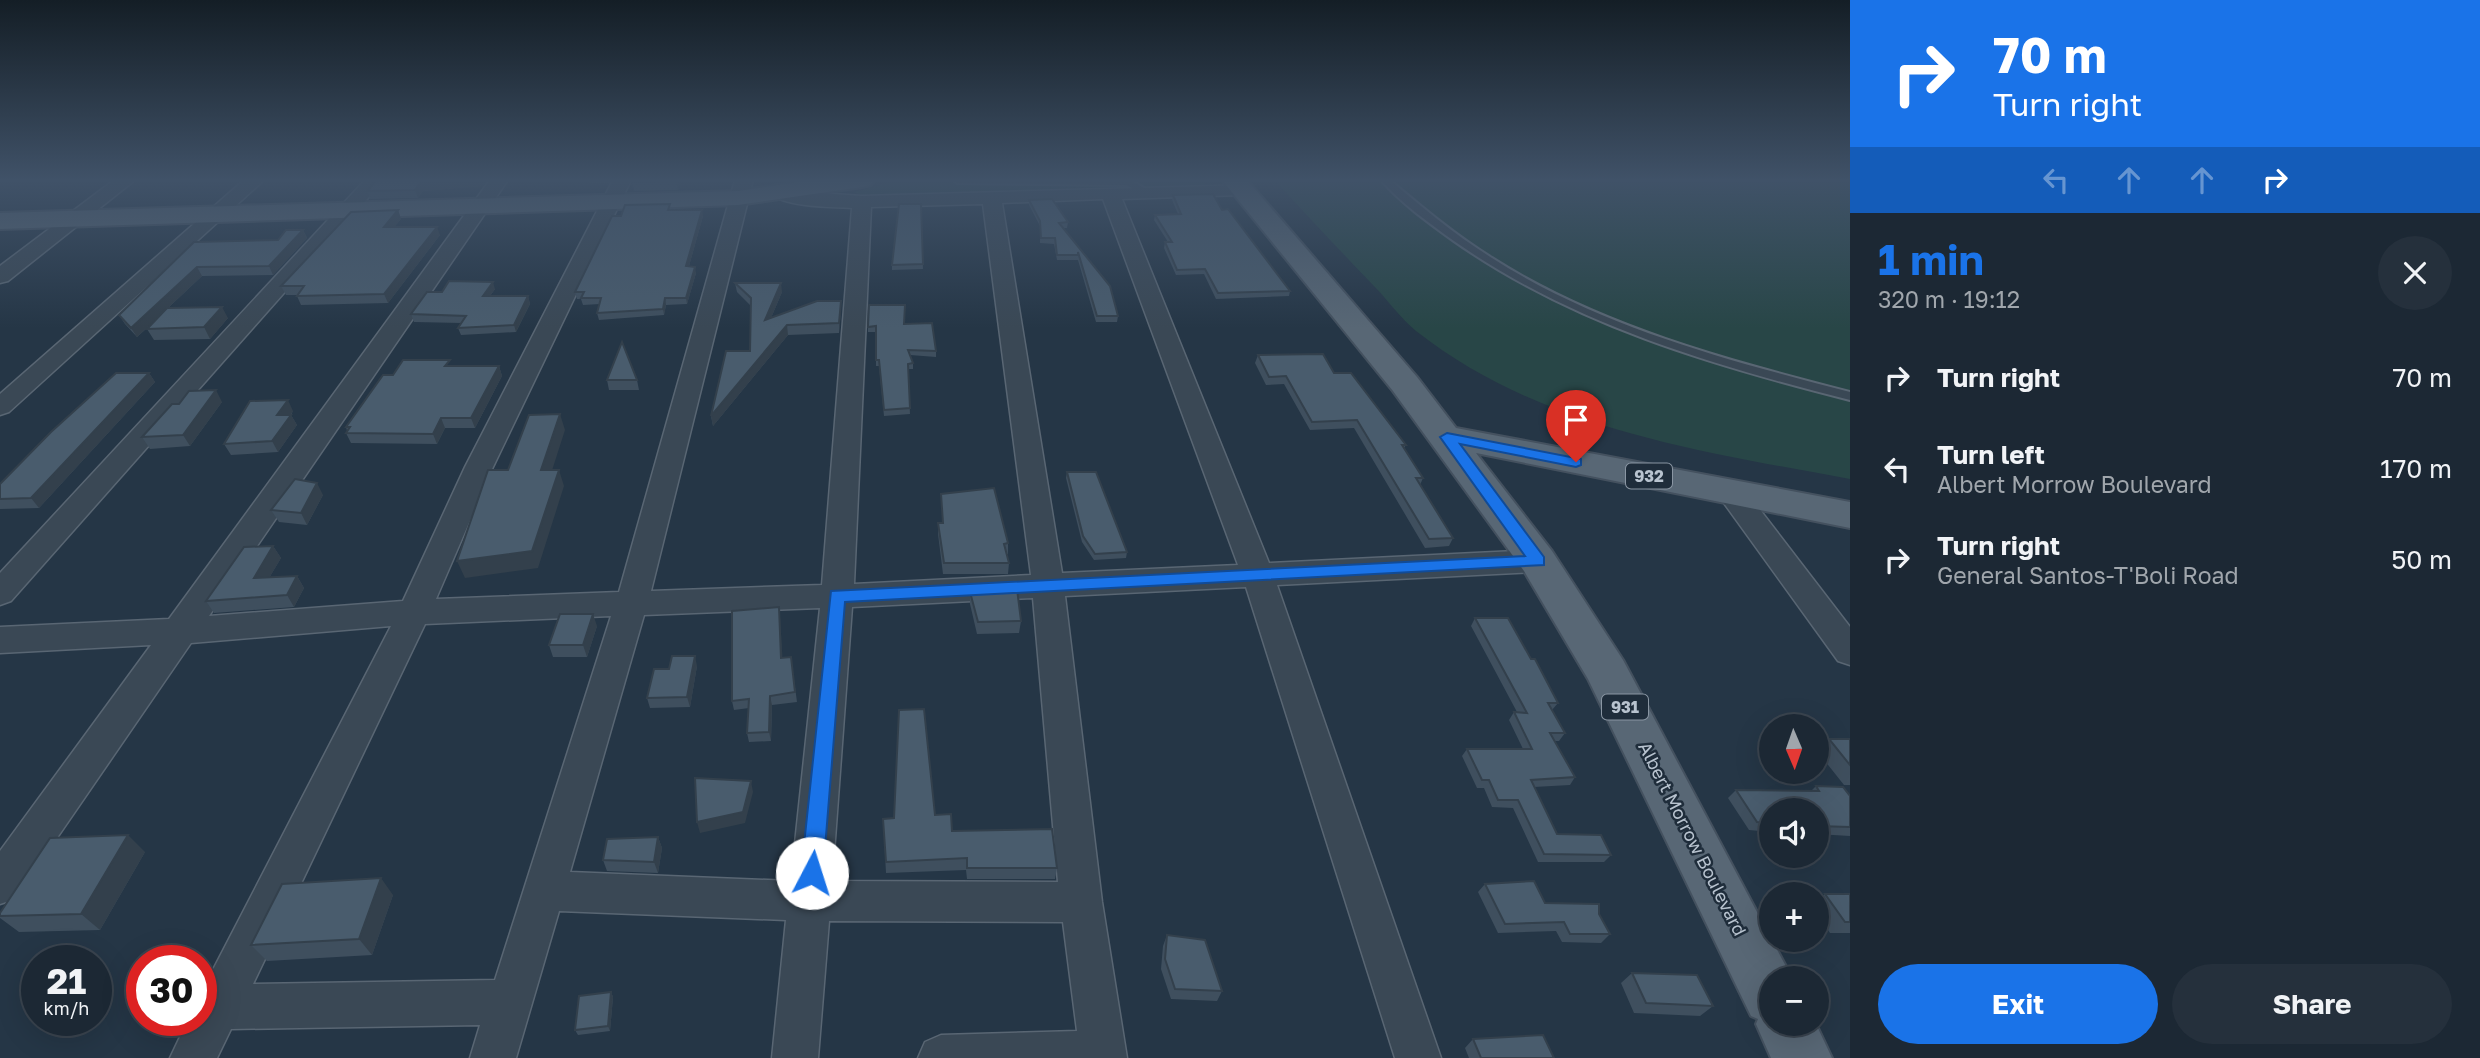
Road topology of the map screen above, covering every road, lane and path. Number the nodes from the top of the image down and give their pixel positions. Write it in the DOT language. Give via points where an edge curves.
graph roads {
  1 [pos="59,229"];
  2 [pos="199,229"];
  3 [pos="329,229"];
  4 [pos="463,229"];
  5 [pos="597,229"];
  6 [pos="730,229"];
  7 [pos="860,229"];
  8 [pos="1006,229"];
  9 [pos="1104,229"];
  10 [pos="1275,229"];
  11 [pos="1443,229"];
  12 [pos="0,276"];
  13 [pos="1850,397"];
  14 [pos="0,407"];
  15 [pos="1447,437"];
  16 [pos="1731,492"];
  17 [pos="1850,515"];
  18 [pos="1538,561"];
  19 [pos="1258,576"];
  20 [pos="1048,584"];
  21 [pos="0,593"];
  22 [pos="837,596"];
  23 [pos="632,602"];
  24 [pos="414,612"];
  25 [pos="179,631"];
  26 [pos="0,640"];
  27 [pos="1850,652"];
  28 [pos="0,885"];
  29 [pos="544,891"];
  30 [pos="809,901"];
  31 [pos="1081,902"];
  32 [pos="1759,972"];
  33 [pos="509,1002"];
  34 [pos="218,1007"];
  35 [pos="1791,1036"];
  36 [pos="1104,1056"];
  37 [pos="193,1058"];
  38 [pos="493,1058"];
  39 [pos="795,1058"];
  40 [pos="941,1058"];
  41 [pos="1418,1058"];
  42 [pos="1802,1058"];
  1 -- 12 [label="street"];
  2 -- 14 [label="street"];
  3 -- 21 [label="street"];
  4 -- 25 [label="street"];
  5 -- 24 [label="street" via="479,467"];
  6 -- 23 [label="street"];
  7 -- 22 [label="street"];
  8 -- 20 [label="street"];
  9 -- 19 [label="street"];
  10 -- 15 [label="main road, Albert Morrow Boulevard / 931"];
  11 -- 13 [label="lane" via="1562,303 1631,331"];
  15 -- 16 [label="main road, 932"];
  15 -- 18 [label="main road, Albert Morrow Boulevard / 931"];
  16 -- 17 [label="main road, 932"];
  16 -- 27 [label="street"];
  18 -- 19 [label="street"];
  18 -- 32 [label="main road, Albert Morrow Boulevard / 931" via="1607,672"];
  19 -- 20 [label="street"];
  19 -- 41 [label="street"];
  20 -- 22 [label="street"];
  20 -- 31 [label="street"];
  22 -- 23 [label="street"];
  22 -- 30 [label="street"];
  23 -- 24 [label="street"];
  23 -- 29 [label="street"];
  24 -- 25 [label="street"];
  24 -- 34 [label="street"];
  25 -- 26 [label="street"];
  25 -- 28 [label="street"];
  29 -- 30 [label="street"];
  29 -- 33 [label="street"];
  30 -- 31 [label="street"];
  30 -- 39 [label="street"];
  31 -- 36 [label="street"];
  33 -- 34 [label="street"];
  33 -- 38 [label="street"];
  34 -- 37 [label="street"];
  35 -- 42 [label="main road"];
  36 -- 40 [label="street"];
}
